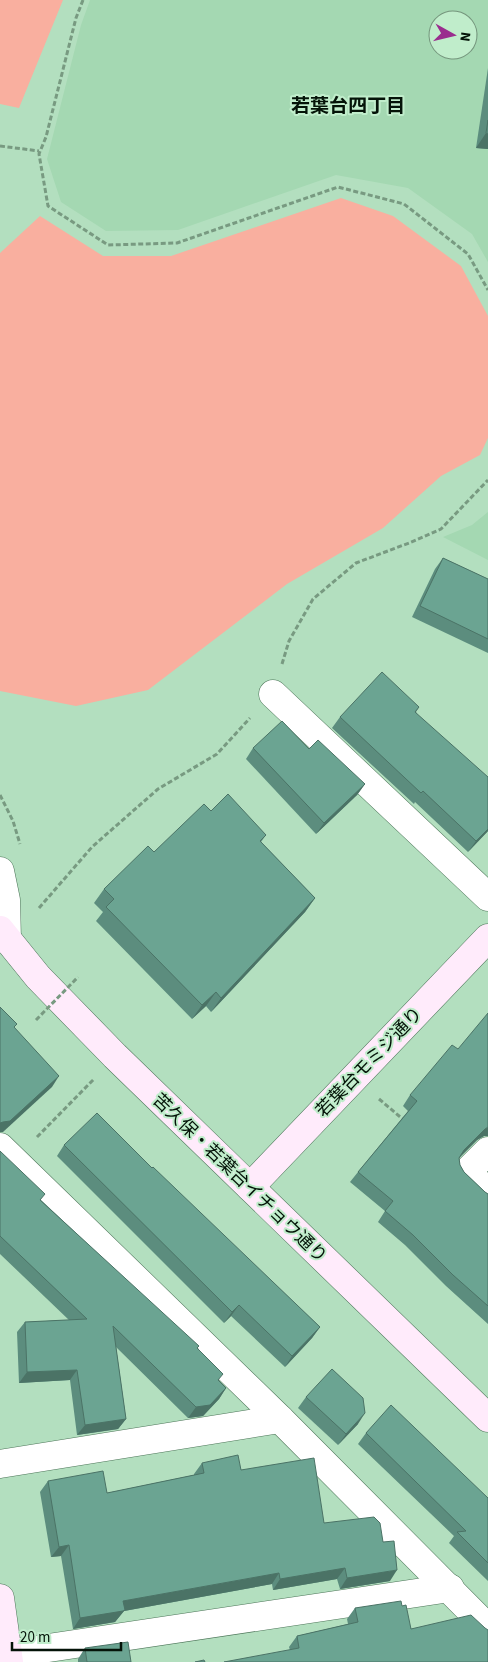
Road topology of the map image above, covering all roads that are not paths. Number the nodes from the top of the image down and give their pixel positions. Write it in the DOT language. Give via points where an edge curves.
graph roads {
  1 [pos="273,694"];
  2 [pos="0,871"];
  3 [pos="488,897"];
  4 [pos="4,935"];
  5 [pos="488,938"];
  6 [pos="488,1151"];
  7 [pos="4,1160"];
  8 [pos="250,1187"];
  9 [pos="488,1192"];
  10 [pos="488,1418"];
  11 [pos="280,1419"];
  12 [pos="0,1464"];
  13 [pos="450,1588"];
  14 [pos="0,1598"];
  15 [pos="488,1628"];
  16 [pos="9,1658"];
  1 -- 3 [label="street"];
  2 -- 4 [label="street" via="6,900"];
  4 -- 8 [label="street, 苦久保・若葉台イチョウ通り" via="44,983 115,1056"];
  5 -- 8 [label="street, 若葉台モミジ通り"];
  6 -- 9 [label="street" via="467,1172"];
  7 -- 11 [label="street"];
  8 -- 10 [label="street, 苦久保・若葉台イチョウ通り"];
  11 -- 12 [label="street"];
  11 -- 13 [label="street"];
  13 -- 15 [label="street"];
  13 -- 16 [label="street"];
  14 -- 16 [label="street"];
}
